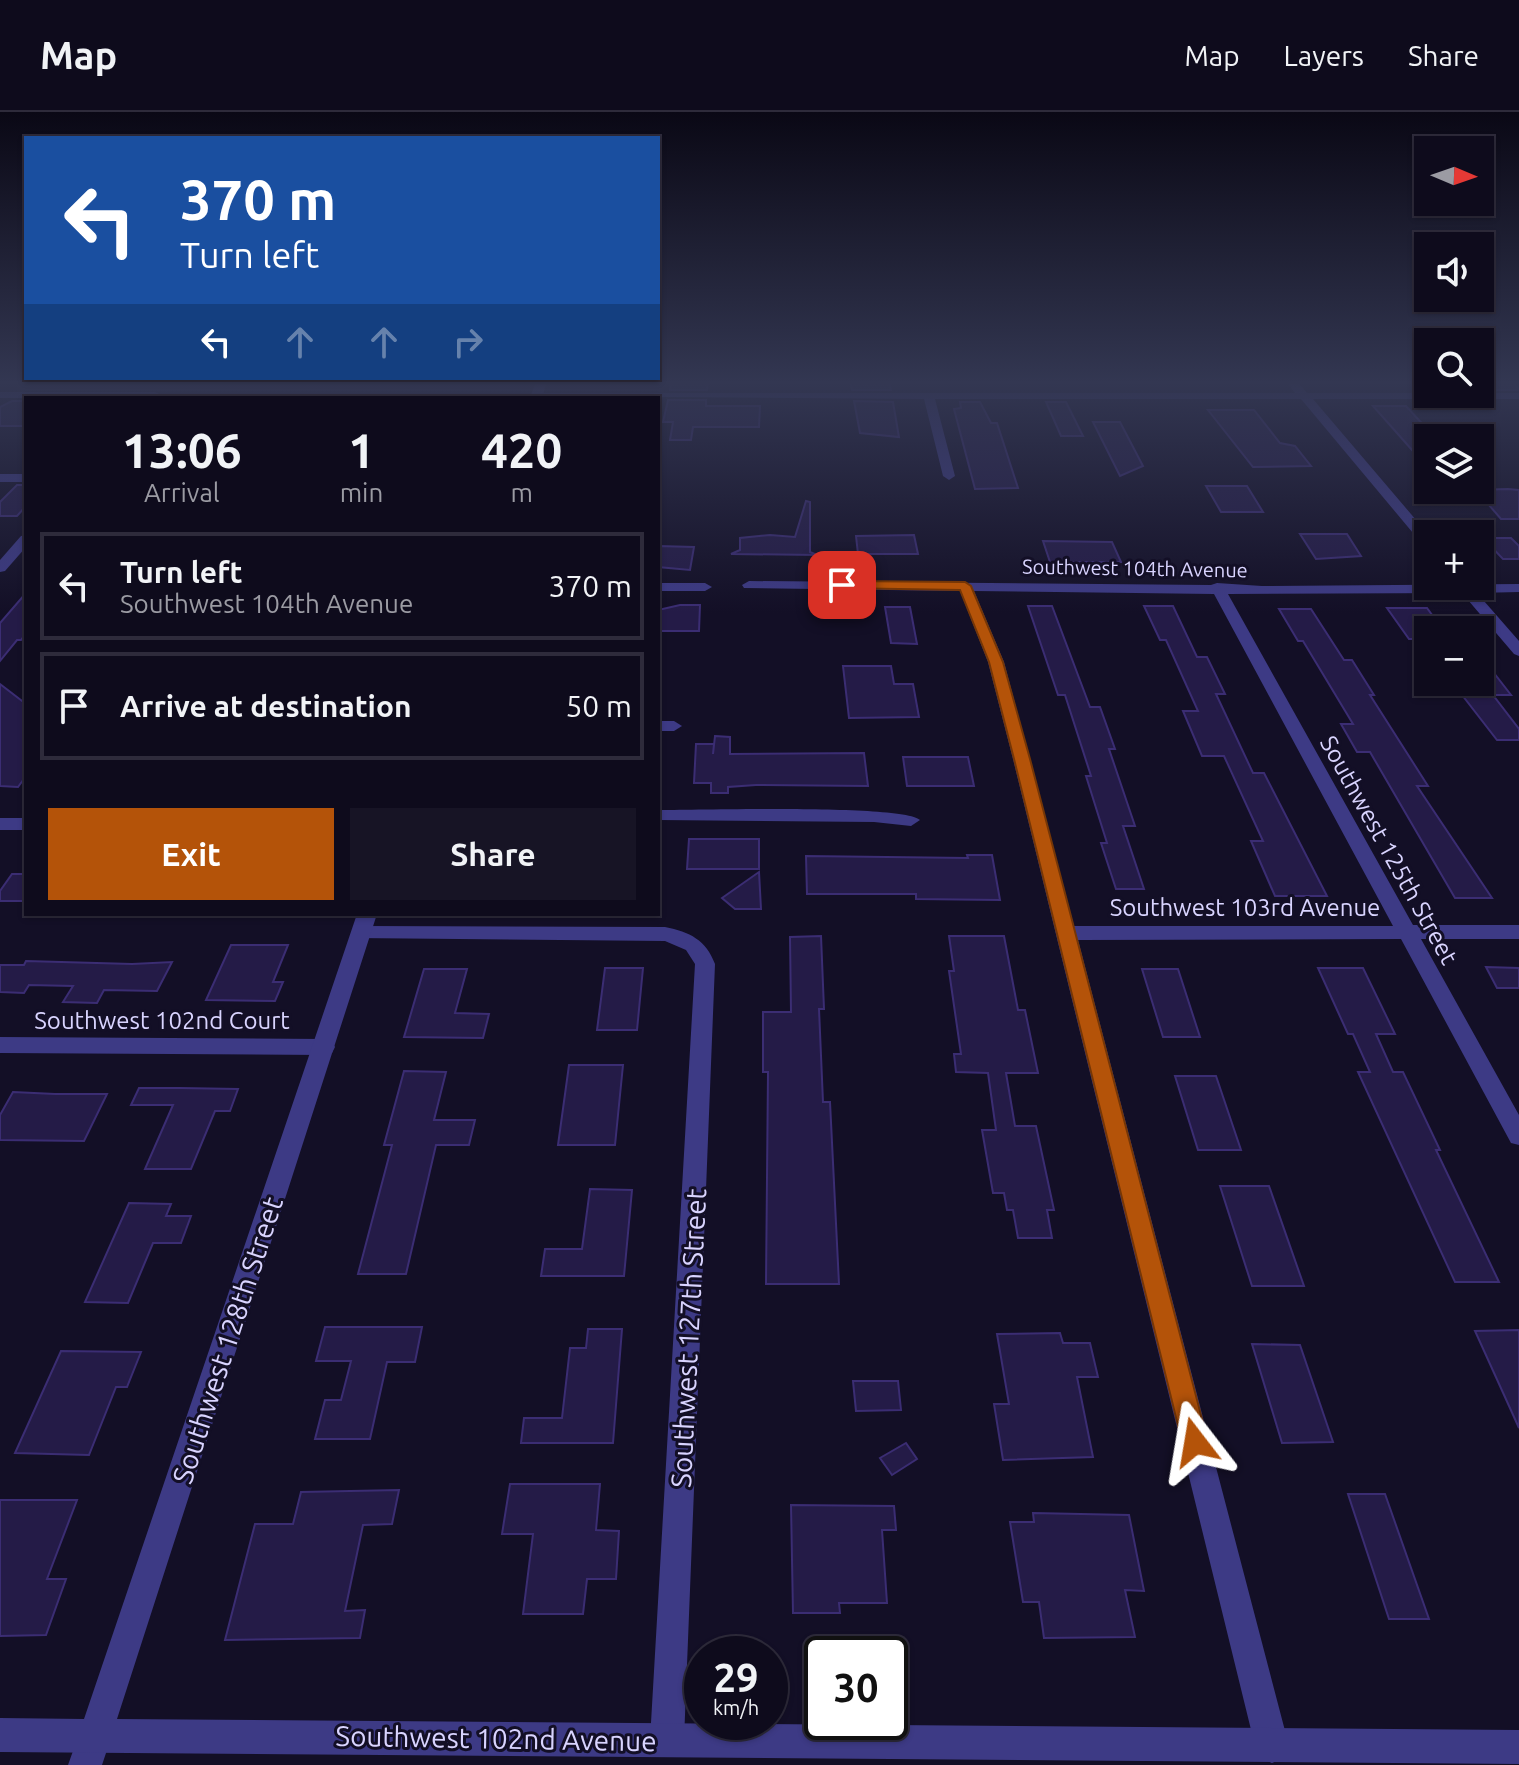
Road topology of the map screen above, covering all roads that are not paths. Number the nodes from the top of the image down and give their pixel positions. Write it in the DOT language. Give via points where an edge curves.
graph roads {
  1 [pos="943,458"];
  2 [pos="1357,458"];
  3 [pos="949,476"];
  4 [pos="0,478"];
  5 [pos="24,478"];
  6 [pos="1414,526"];
  7 [pos="24,541"];
  8 [pos="0,568"];
  9 [pos="749,585"];
  10 [pos="965,586"];
  11 [pos="660,587"];
  12 [pos="705,587"];
  13 [pos="1217,587"];
  14 [pos="1414,588"];
  15 [pos="1494,588"];
  16 [pos="1519,588"];
  17 [pos="1476,600"];
  18 [pos="1519,651"];
  19 [pos="660,815"];
  20 [pos="911,820"];
  21 [pos="0,824"];
  22 [pos="24,824"];
  23 [pos="364,923"];
  24 [pos="1519,932"];
  25 [pos="1067,933"];
  26 [pos="1407,933"];
  27 [pos="0,1045"];
  28 [pos="324,1047"];
  29 [pos="1519,1136"];
  30 [pos="0,1735"];
  31 [pos="667,1740"];
  32 [pos="1272,1746"];
  33 [pos="1519,1747"];
  34 [pos="90,1750"];
  35 [pos="837,1754"];
  36 [pos="1374,1756"];
  1 -- 3 [label="street"];
  2 -- 6 [label="street"];
  4 -- 5 [label="street"];
  7 -- 8 [label="street"];
  9 -- 10 [label="street, Southwest 104th Avenue"];
  10 -- 13 [label="street, Southwest 104th Avenue"];
  10 -- 25 [label="street" via="996,662"];
  11 -- 12 [label="street"];
  13 -- 14 [label="street, Southwest 104th Avenue"];
  13 -- 26 [label="street, Southwest 125th Street"];
  15 -- 16 [label="street, Southwest 104th Avenue"];
  17 -- 18 [label="street"];
  19 -- 20 [label="street"];
  21 -- 22 [label="street"];
  23 -- 28 [label="street, Southwest 128th Street"];
  23 -- 31 [label="street, Southwest 127th Street" via="676,936 701,952 707,973"];
  24 -- 26 [label="street, Southwest 103rd Avenue"];
  25 -- 26 [label="street, Southwest 103rd Avenue"];
  25 -- 32 [label="street"];
  26 -- 29 [label="street, Southwest 125th Street"];
  27 -- 28 [label="street, Southwest 102nd Court"];
  28 -- 34 [label="street, Southwest 128th Street"];
  30 -- 34 [label="street, Southwest 102nd Avenue"];
  31 -- 34 [label="street, Southwest 102nd Avenue"];
  31 -- 35 [label="street, Southwest 102nd Avenue"];
  32 -- 35 [label="street, Southwest 102nd Avenue"];
  32 -- 36 [label="street, Southwest 102nd Avenue"];
  33 -- 36 [label="street, Southwest 102nd Avenue"];
}
